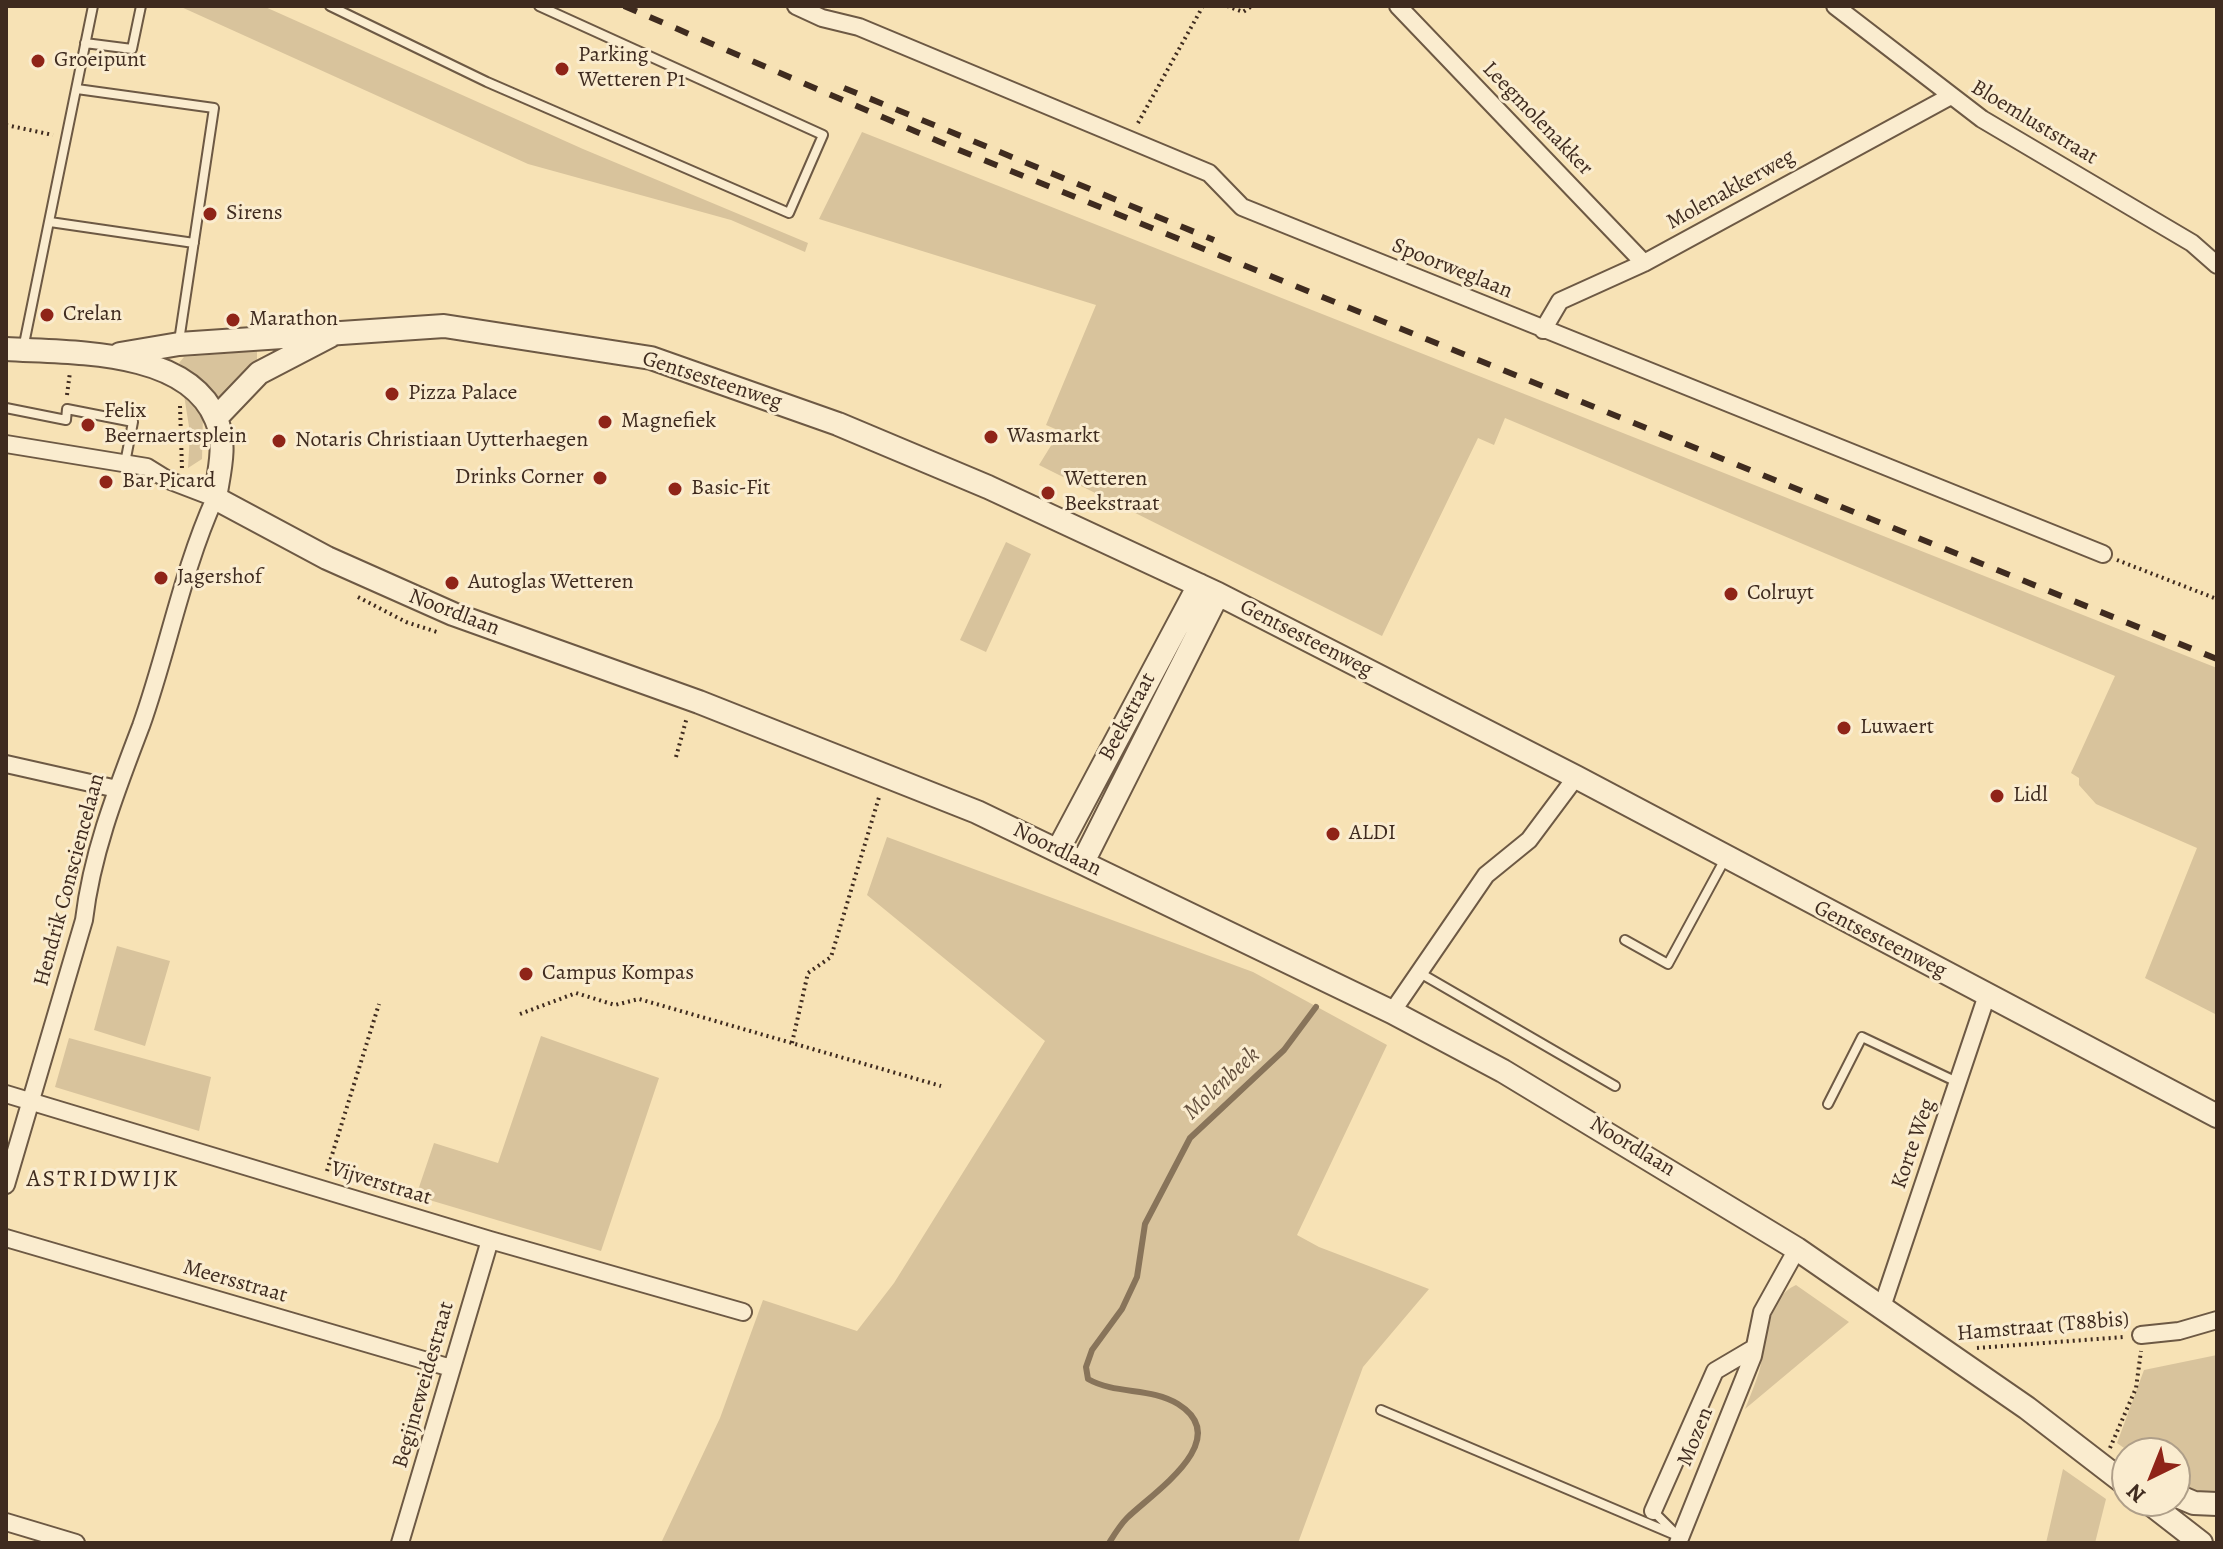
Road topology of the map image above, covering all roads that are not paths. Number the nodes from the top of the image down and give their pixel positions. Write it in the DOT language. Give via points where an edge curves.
graph roads {
  1 [pos="93,6"];
  2 [pos="141,6"];
  3 [pos="330,6"];
  4 [pos="539,6"];
  5 [pos="796,6"];
  6 [pos="1398,6"];
  7 [pos="1835,6"];
  8 [pos="85,43"];
  9 [pos="77,89"];
  10 [pos="1949,97"];
  11 [pos="50,222"];
  12 [pos="194,243"];
  13 [pos="1644,263"];
  14 [pos="2217,265"];
  15 [pos="1543,330"];
  16 [pos="338,332"];
  17 [pos="179,344"];
  18 [pos="14,349"];
  19 [pos="111,356"];
  20 [pos="6,408"];
  21 [pos="216,418"];
  22 [pos="6,444"];
  23 [pos="124,464"];
  24 [pos="215,498"];
  25 [pos="2103,554"];
  26 [pos="1209,590"];
  27 [pos="6,764"];
  28 [pos="1576,777"];
  29 [pos="117,789"];
  30 [pos="1058,850"];
  31 [pos="1726,859"];
  32 [pos="1083,862"];
  33 [pos="1625,940"];
  34 [pos="1420,973"];
  35 [pos="1987,995"];
  36 [pos="1392,1012"];
  37 [pos="1958,1082"];
  38 [pos="1615,1086"];
  39 [pos="6,1094"];
  40 [pos="30,1101"];
  41 [pos="1828,1104"];
  42 [pos="2217,1116"];
  43 [pos="6,1185"];
  44 [pos="6,1238"];
  45 [pos="490,1240"];
  46 [pos="1797,1249"];
  47 [pos="1882,1307"];
  48 [pos="743,1312"];
  49 [pos="2217,1320"];
  50 [pos="2141,1335"];
  51 [pos="1754,1348"];
  52 [pos="451,1368"];
  53 [pos="2027,1408"];
  54 [pos="1381,1410"];
  55 [pos="2111,1458"];
  56 [pos="2111,1473"];
  57 [pos="2191,1502"];
  58 [pos="2217,1504"];
  59 [pos="1653,1511"];
  60 [pos="2168,1517"];
  61 [pos="6,1522"];
  62 [pos="1679,1540"];
  63 [pos="76,1543"];
  64 [pos="400,1543"];
  65 [pos="2201,1543"];
  1 -- 8 [label="lane"];
  2 -- 8 [label="lane" via="132,49"];
  3 -- 4 [label="lane" via="487,82 789,213 823,135"];
  5 -- 15 [label="street, Spoorweglaan" via="859,27 1209,173 1242,207"];
  6 -- 13 [label="street, Leegmolenakker"];
  7 -- 10 [label="street, Bloemluststraat"];
  8 -- 9 [label="lane"];
  9 -- 11 [label="lane"];
  9 -- 12 [label="lane" via="214,108"];
  10 -- 13 [label="street, Molenakkerweg"];
  10 -- 14 [label="street, Bloemluststraat" via="2192,243"];
  11 -- 12 [label="lane"];
  11 -- 18 [label="lane"];
  12 -- 17 [label="lane"];
  13 -- 15 [label="street, Molenakkerweg" via="1560,301"];
  15 -- 25 [label="street, Spoorweglaan"];
  16 -- 17 [label="street, Gentsesteenweg"];
  16 -- 21 [label="street, Gentsesteenweg" via="259,373"];
  16 -- 26 [label="street, Gentsesteenweg" via="444,326 651,358 838,424"];
  17 -- 19 [label="street, Gentsesteenweg"];
  18 -- 19 [label="street"];
  19 -- 21 [label="street" via="162,369 196,388"];
  20 -- 23 [label="lane" via="66,420 67,409 133,422"];
  21 -- 24 [label="street" via="222,458"];
  22 -- 23 [label="street"];
  23 -- 24 [label="street" via="147,467"];
  24 -- 29 [label="street, Hendrik Consciencelaan" via="192,552"];
  24 -- 30 [label="street, Noordlaan" via="327,558 453,614 699,702 977,812"];
  26 -- 28 [label="street, Gentsesteenweg"];
  26 -- 30 [label="street, Beekstraat"];
  26 -- 32 [label="street, Beekstraat"];
  27 -- 29 [label="street"];
  28 -- 31 [label="street, Gentsesteenweg"];
  28 -- 34 [label="street" via="1529,840 1486,875"];
  29 -- 40 [label="street, Hendrik Consciencelaan"];
  30 -- 32 [label="street, Noordlaan"];
  31 -- 33 [label="lane" via="1668,964"];
  31 -- 35 [label="street, Gentsesteenweg"];
  32 -- 36 [label="street, Noordlaan"];
  34 -- 36 [label="street"];
  34 -- 38 [label="lane"];
  35 -- 37 [label="street, Korte Weg"];
  35 -- 42 [label="street, Gentsesteenweg"];
  36 -- 46 [label="street, Noordlaan" via="1503,1071"];
  37 -- 41 [label="lane" via="1862,1037"];
  37 -- 47 [label="street, Korte Weg"];
  39 -- 40 [label="street, Vijverstraat"];
  40 -- 43 [label="street, Hendrik Consciencelaan"];
  40 -- 45 [label="street, Vijverstraat"];
  44 -- 52 [label="street, Meersstraat"];
  45 -- 48 [label="street, Vijverstraat"];
  45 -- 52 [label="street, Begijneweidestraat"];
  46 -- 47 [label="street, Noordlaan"];
  46 -- 51 [label="street, Mozen" via="1762,1312"];
  47 -- 53 [label="street, Noordlaan"];
  49 -- 50 [label="street"];
  51 -- 59 [label="street, Mozen" via="1715,1371"];
  51 -- 62 [label="street, Mozen"];
  52 -- 64 [label="street, Begijneweidestraat"];
  53 -- 55 [label="street, Noordlaan"];
  53 -- 56 [label="street, Noordlaan"];
  54 -- 62 [label="lane"];
  57 -- 58 [label="street"];
  59 -- 62 [label="lane"];
  60 -- 65 [label="street"];
  61 -- 63 [label="street"];
}
